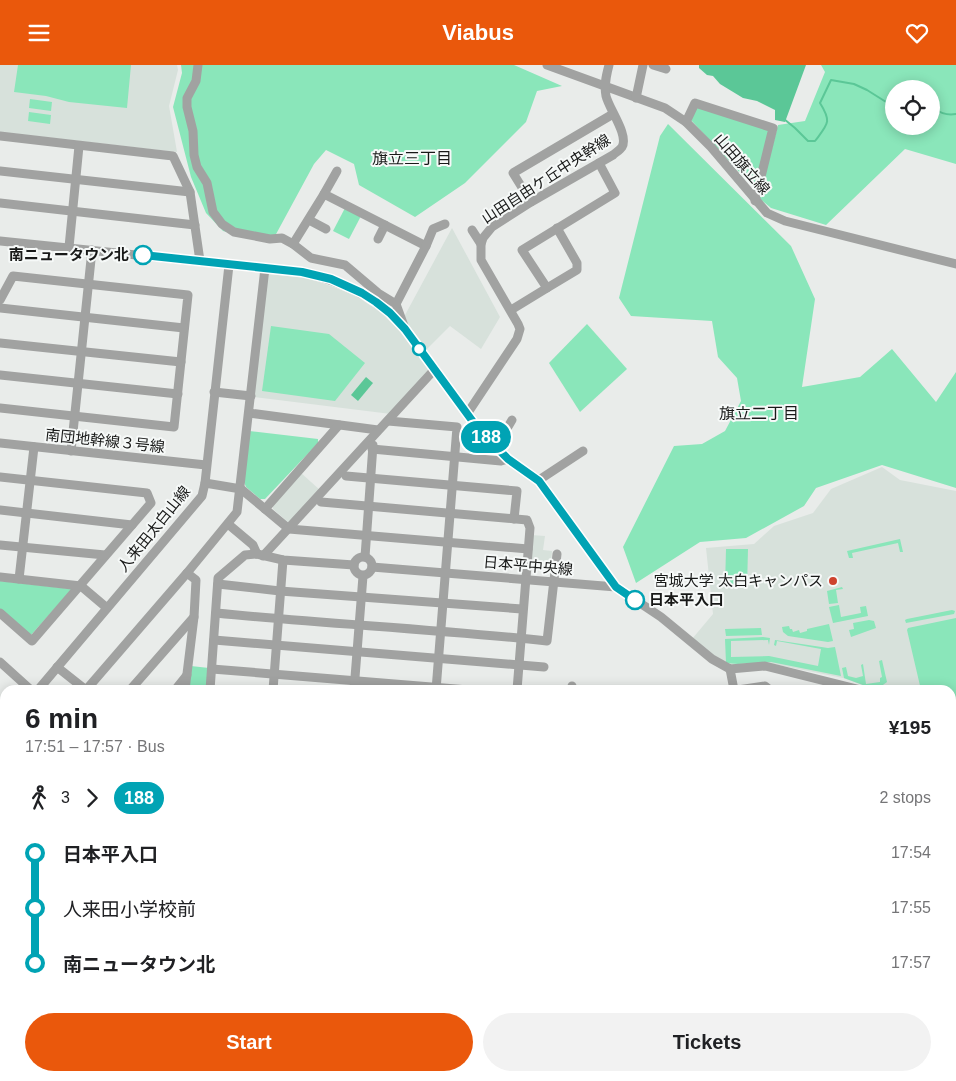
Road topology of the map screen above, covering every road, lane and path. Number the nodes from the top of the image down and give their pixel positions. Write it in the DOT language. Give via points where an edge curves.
graph roads {
  1 [pos="198,65"];
  2 [pos="547,65"];
  3 [pos="609,65"];
  4 [pos="644,65"];
  5 [pos="653,65"];
  6 [pos="666,69"];
  7 [pos="605,87"];
  8 [pos="636,98"];
  9 [pos="613,114"];
  10 [pos="686,122"];
  11 [pos="0,136"];
  12 [pos="79,146"];
  13 [pos="598,163"];
  14 [pos="0,171"];
  15 [pos="337,171"];
  16 [pos="76,179"];
  17 [pos="190,192"];
  18 [pos="324,194"];
  19 [pos="531,201"];
  20 [pos="755,201"];
  21 [pos="0,203"];
  22 [pos="72,211"];
  23 [pos="308,220"];
  24 [pos="445,224"];
  25 [pos="195,225"];
  26 [pos="385,225"];
  27 [pos="557,228"];
  28 [pos="326,229"];
  29 [pos="472,230"];
  30 [pos="378,239"];
  31 [pos="0,241"];
  32 [pos="293,244"];
  33 [pos="481,244"];
  34 [pos="426,246"];
  35 [pos="69,247"];
  36 [pos="92,250"];
  37 [pos="200,261"];
  38 [pos="956,264"];
  39 [pos="229,265"];
  40 [pos="264,268"];
  41 [pos="89,285"];
  42 [pos="547,288"];
  43 [pos="0,300"];
  44 [pos="396,304"];
  45 [pos="0,309"];
  46 [pos="511,310"];
  47 [pos="85,318"];
  48 [pos="184,328"];
  49 [pos="405,329"];
  50 [pos="0,343"];
  51 [pos="82,351"];
  52 [pos="181,362"];
  53 [pos="435,369"];
  54 [pos="0,375"];
  55 [pos="78,383"];
  56 [pos="214,392"];
  57 [pos="178,394"];
  58 [pos="250,396"];
  59 [pos="0,408"];
  60 [pos="249,413"];
  61 [pos="467,414"];
  62 [pos="75,416"];
  63 [pos="388,421"];
  64 [pos="512,421"];
  65 [pos="339,425"];
  66 [pos="376,432"];
  67 [pos="0,443"];
  68 [pos="34,447"];
  69 [pos="496,447"];
  70 [pos="372,449"];
  71 [pos="71,451"];
  72 [pos="583,451"];
  73 [pos="455,457"];
  74 [pos="508,459"];
  75 [pos="206,465"];
  76 [pos="346,476"];
  77 [pos="0,477"];
  78 [pos="370,479"];
  79 [pos="30,481"];
  80 [pos="539,481"];
  81 [pos="205,483"];
  82 [pos="453,485"];
  83 [pos="241,489"];
  84 [pos="321,502"];
  85 [pos="368,506"];
  86 [pos="265,509"];
  87 [pos="0,510"];
  88 [pos="26,513"];
  89 [pos="450,514"];
  90 [pos="514,519"];
  91 [pos="228,524"];
  92 [pos="132,525"];
  93 [pos="289,529"];
  94 [pos="366,536"];
  95 [pos="448,542"];
  96 [pos="0,545"];
  97 [pos="23,547"];
  98 [pos="528,549"];
  99 [pos="557,554"];
  100 [pos="105,555"];
  101 [pos="260,555"];
  102 [pos="365,557"];
  103 [pos="283,560"];
  104 [pos="354,565"];
  105 [pos="372,567"];
  106 [pos="446,572"];
  107 [pos="187,573"];
  108 [pos="363,576"];
  109 [pos="0,577"];
  110 [pos="19,579"];
  111 [pos="525,580"];
  112 [pos="554,583"];
  113 [pos="218,584"];
  114 [pos="81,586"];
  115 [pos="616,587"];
  116 [pos="280,591"];
  117 [pos="361,597"];
  118 [pos="443,603"];
  119 [pos="107,609"];
  120 [pos="522,609"];
  121 [pos="0,613"];
  122 [pos="216,613"];
  123 [pos="194,617"];
  124 [pos="278,619"];
  125 [pos="358,625"];
  126 [pos="442,631"];
  127 [pos="521,638"];
  128 [pos="214,640"];
  129 [pos="277,647"];
  130 [pos="356,653"];
  131 [pos="439,658"];
  132 [pos="0,663"];
  133 [pos="519,665"];
  134 [pos="57,667"];
  135 [pos="544,667"];
  136 [pos="212,669"];
  137 [pos="730,669"];
  138 [pos="188,674"];
  139 [pos="274,674"];
  140 [pos="25,685"];
  141 [pos="42,685"];
  142 [pos="80,685"];
  143 [pos="90,685"];
  144 [pos="134,685"];
  145 [pos="179,685"];
  146 [pos="186,685"];
  147 [pos="210,685"];
  148 [pos="273,685"];
  149 [pos="355,685"];
  150 [pos="436,685"];
  151 [pos="517,685"];
  152 [pos="733,685"];
  153 [pos="841,685"];
  1 -- 32 [label="street" via="187,107 194,155 197,167 208,183 213,212 234,232 282,238"];
  2 -- 7 [label="street, 山田旗立線"];
  3 -- 7 [label="street, 山田自由ケ丘中央幹線"];
  4 -- 8 [label="street"];
  5 -- 6 [label="street"];
  7 -- 8 [label="street, 山田旗立線"];
  7 -- 9 [label="street, 山田自由ケ丘中央幹線"];
  8 -- 10 [label="street, 山田旗立線" via="665,108"];
  9 -- 13 [label="street, 山田自由ケ丘中央幹線" via="624,140 622,147"];
  9 -- 19 [label="street" via="513,173"];
  10 -- 20 [label="street, 山田旗立線"];
  10 -- 20 [label="street" via="695,103 773,128"];
  11 -- 12 [label="street"];
  12 -- 16 [label="street"];
  12 -- 17 [label="street" via="173,156"];
  13 -- 19 [label="street, 山田自由ケ丘中央幹線"];
  13 -- 27 [label="street" via="615,193"];
  14 -- 16 [label="street"];
  15 -- 18 [label="street"];
  16 -- 17 [label="street"];
  16 -- 22 [label="street"];
  17 -- 25 [label="street"];
  18 -- 23 [label="street"];
  18 -- 26 [label="street"];
  19 -- 33 [label="street, 山田自由ケ丘中央幹線" via="487,231"];
  20 -- 38 [label="street, 山田旗立線" via="767,213 786,221"];
  21 -- 22 [label="street"];
  22 -- 25 [label="street"];
  22 -- 35 [label="street"];
  23 -- 28 [label="street"];
  23 -- 32 [label="street"];
  24 -- 34 [label="street" via="433,229"];
  25 -- 37 [label="street"];
  26 -- 30 [label="street"];
  26 -- 34 [label="street"];
  27 -- 42 [label="street" via="577,263 577,270"];
  27 -- 42 [label="street" via="522,250"];
  29 -- 33 [label="street"];
  31 -- 35 [label="street"];
  32 -- 44 [label="street" via="311,258 345,265"];
  33 -- 46 [label="street, 山田自由ケ丘中央幹線" via="481,260"];
  34 -- 44 [label="street"];
  35 -- 36 [label="street"];
  36 -- 37 [label="street"];
  36 -- 41 [label="street"];
  37 -- 39 [label="street"];
  39 -- 40 [label="street"];
  39 -- 56 [label="street, 人来田太白山線"];
  40 -- 49 [label="street" via="331,279 376,302"];
  40 -- 58 [label="street"];
  41 -- 43 [label="street" via="13,276"];
  41 -- 47 [label="street"];
  41 -- 48 [label="street" via="188,295"];
  42 -- 46 [label="street"];
  44 -- 49 [label="street"];
  45 -- 47 [label="street"];
  46 -- 61 [label="street, 山田自由ケ丘中央幹線" via="520,329 517,339"];
  47 -- 48 [label="street"];
  47 -- 51 [label="street"];
  48 -- 52 [label="street"];
  49 -- 53 [label="street"];
  50 -- 51 [label="street"];
  51 -- 52 [label="street"];
  51 -- 55 [label="street"];
  52 -- 57 [label="street"];
  53 -- 61 [label="street"];
  53 -- 63 [label="street"];
  54 -- 55 [label="street"];
  55 -- 57 [label="street"];
  55 -- 62 [label="street"];
  56 -- 58 [label="street"];
  56 -- 75 [label="street, 人来田太白山線"];
  57 -- 62 [label="street" via="174,427"];
  58 -- 60 [label="street"];
  59 -- 62 [label="street"];
  60 -- 65 [label="street"];
  60 -- 83 [label="street"];
  61 -- 69 [label="street"];
  62 -- 71 [label="street"];
  63 -- 66 [label="street"];
  63 -- 73 [label="street" via="458,427"];
  64 -- 69 [label="street"];
  65 -- 66 [label="street"];
  65 -- 86 [label="street"];
  66 -- 70 [label="street"];
  66 -- 93 [label="street"];
  67 -- 68 [label="street, 南団地幹線３号線"];
  68 -- 71 [label="street, 南団地幹線３号線"];
  68 -- 79 [label="street"];
  69 -- 74 [label="street"];
  70 -- 73 [label="street"];
  70 -- 78 [label="street"];
  71 -- 75 [label="street, 南団地幹線３号線"];
  72 -- 80 [label="street"];
  73 -- 74 [label="street"];
  73 -- 82 [label="street"];
  74 -- 80 [label="street"];
  75 -- 81 [label="street, 人来田太白山線"];
  76 -- 78 [label="street"];
  77 -- 79 [label="street"];
  78 -- 82 [label="street"];
  78 -- 85 [label="street"];
  79 -- 88 [label="street"];
  79 -- 92 [label="street" via="147,493 151,503"];
  80 -- 115 [label="street"];
  81 -- 83 [label="street"];
  81 -- 119 [label="street, 人来田太白山線" via="202,496"];
  82 -- 89 [label="street"];
  82 -- 90 [label="street" via="517,491"];
  83 -- 86 [label="street"];
  83 -- 91 [label="street" via="237,512"];
  84 -- 85 [label="street"];
  85 -- 89 [label="street"];
  85 -- 94 [label="street"];
  86 -- 93 [label="street"];
  87 -- 88 [label="street"];
  88 -- 92 [label="street"];
  88 -- 97 [label="street"];
  89 -- 90 [label="street"];
  89 -- 95 [label="street"];
  90 -- 98 [label="street" via="527,520 530,528"];
  91 -- 101 [label="street"];
  91 -- 107 [label="street"];
  92 -- 100 [label="street"];
  93 -- 94 [label="street"];
  93 -- 101 [label="street"];
  94 -- 95 [label="street"];
  94 -- 102 [label="street"];
  95 -- 98 [label="street"];
  95 -- 106 [label="street"];
  96 -- 97 [label="street"];
  97 -- 100 [label="street"];
  97 -- 110 [label="street"];
  98 -- 111 [label="street"];
  99 -- 112 [label="street"];
  100 -- 114 [label="street"];
  101 -- 103 [label="street"];
  101 -- 113 [label="street" via="245,555 218,578"];
  102 -- 104 [label="street" via="356,559"];
  102 -- 105 [label="street" via="370,559"];
  103 -- 104 [label="street"];
  103 -- 116 [label="street"];
  104 -- 108 [label="street" via="355,571"];
  105 -- 106 [label="street, 日本平中央線"];
  105 -- 108 [label="street"];
  106 -- 111 [label="street, 日本平中央線"];
  106 -- 118 [label="street"];
  107 -- 123 [label="street" via="196,580"];
  107 -- 143 [label="street"];
  108 -- 117 [label="street"];
  109 -- 110 [label="street"];
  110 -- 114 [label="street"];
  111 -- 112 [label="street, 日本平中央線"];
  111 -- 120 [label="street"];
  112 -- 115 [label="street, 日本平中央線"];
  112 -- 127 [label="street" via="547,641"];
  113 -- 116 [label="street"];
  113 -- 122 [label="street"];
  114 -- 119 [label="street"];
  114 -- 121 [label="street" via="32,641"];
  115 -- 137 [label="street, 日本平中央線"];
  116 -- 117 [label="street"];
  116 -- 124 [label="street"];
  117 -- 118 [label="street"];
  117 -- 125 [label="street"];
  118 -- 120 [label="street"];
  118 -- 126 [label="street"];
  119 -- 134 [label="street, 人来田太白山線"];
  120 -- 127 [label="street"];
  122 -- 124 [label="street"];
  122 -- 128 [label="street"];
  123 -- 138 [label="street"];
  123 -- 144 [label="street"];
  124 -- 125 [label="street"];
  124 -- 129 [label="street"];
  125 -- 126 [label="street"];
  125 -- 130 [label="street"];
  126 -- 127 [label="street"];
  126 -- 131 [label="street"];
  127 -- 133 [label="street"];
  128 -- 129 [label="street"];
  128 -- 136 [label="street"];
  129 -- 130 [label="street"];
  129 -- 139 [label="street"];
  130 -- 131 [label="street"];
  130 -- 149 [label="street"];
  131 -- 133 [label="street"];
  131 -- 150 [label="street"];
  132 -- 140 [label="street"];
  133 -- 135 [label="street"];
  133 -- 151 [label="street"];
  134 -- 141 [label="street, 人来田太白山線"];
  134 -- 142 [label="street"];
  136 -- 139 [label="street"];
  136 -- 147 [label="street"];
  137 -- 152 [label="street"];
  137 -- 153 [label="street" via="765,666"];
  138 -- 145 [label="street"];
  138 -- 146 [label="street"];
  139 -- 148 [label="street"];
  139 -- 149 [label="street"];
}
